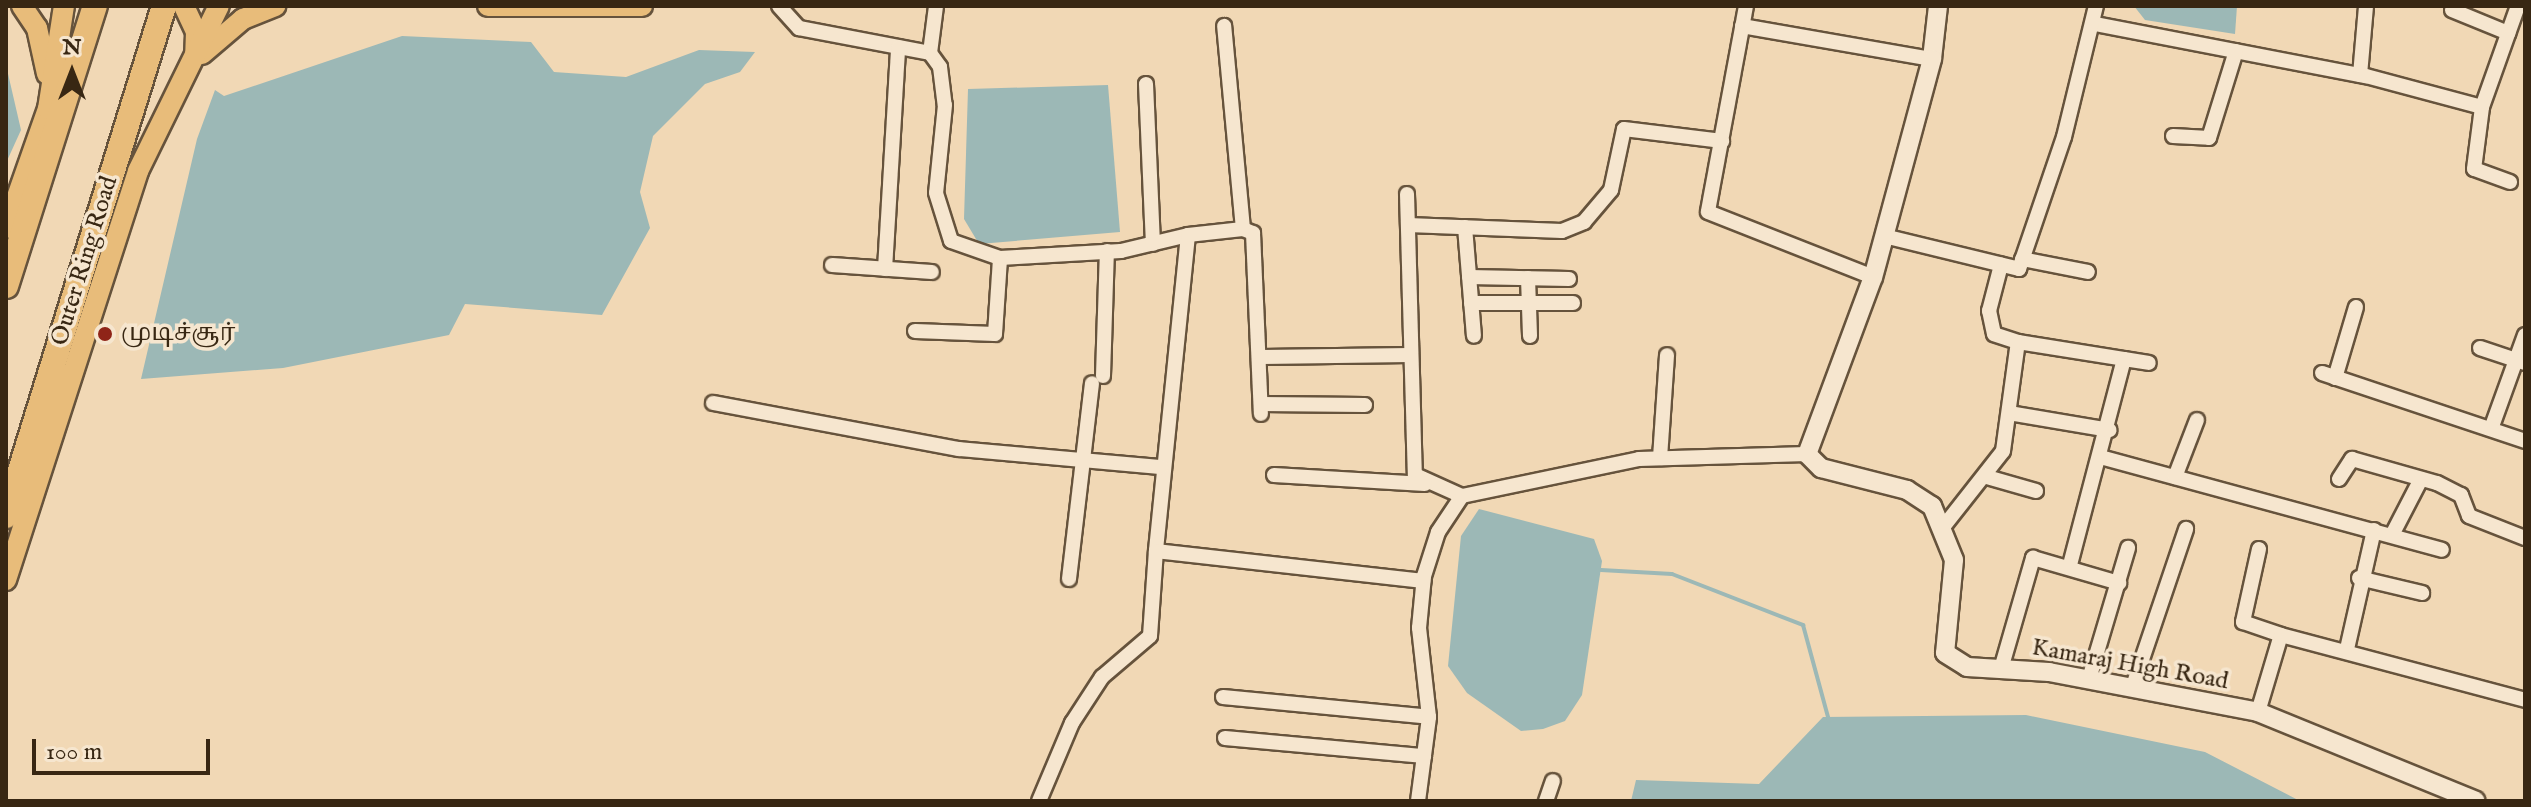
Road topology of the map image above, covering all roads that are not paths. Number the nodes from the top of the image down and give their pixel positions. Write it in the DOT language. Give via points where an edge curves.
graph roads {
  1 [pos="22,6"];
  2 [pos="64,6"];
  3 [pos="219,6"];
  4 [pos="276,6"];
  5 [pos="488,6"];
  6 [pos="642,6"];
  7 [pos="779,6"];
  8 [pos="936,6"];
  9 [pos="1746,6"];
  10 [pos="1938,6"];
  11 [pos="2096,6"];
  12 [pos="2366,6"];
  13 [pos="2518,6"];
  14 [pos="170,9"];
  15 [pos="93,10"];
  16 [pos="2452,10"];
  17 [pos="2095,24"];
  18 [pos="1224,26"];
  19 [pos="1742,26"];
  20 [pos="2508,33"];
  21 [pos="898,47"];
  22 [pos="2236,51"];
  23 [pos="930,53"];
  24 [pos="1932,59"];
  25 [pos="194,63"];
  26 [pos="2360,75"];
  27 [pos="1146,84"];
  28 [pos="50,89"];
  29 [pos="2482,107"];
  30 [pos="2173,136"];
  31 [pos="1722,141"];
  32 [pos="2510,182"];
  33 [pos="1407,194"];
  34 [pos="1408,225"];
  35 [pos="1465,227"];
  36 [pos="6,228"];
  37 [pos="1243,229"];
  38 [pos="1188,235"];
  39 [pos="1884,236"];
  40 [pos="1153,244"];
  41 [pos="1107,251"];
  42 [pos="1000,258"];
  43 [pos="2022,259"];
  44 [pos="832,265"];
  45 [pos="2001,265"];
  46 [pos="885,269"];
  47 [pos="932,272"];
  48 [pos="2088,272"];
  49 [pos="1469,277"];
  50 [pos="1873,277"];
  51 [pos="1528,278"];
  52 [pos="1569,279"];
  53 [pos="6,286"];
  54 [pos="1471,303"];
  55 [pos="1529,303"];
  56 [pos="1573,303"];
  57 [pos="2356,307"];
  58 [pos="915,331"];
  59 [pos="2525,335"];
  60 [pos="1474,336"];
  61 [pos="1530,336"];
  62 [pos="2018,342"];
  63 [pos="2480,348"];
  64 [pos="1410,355"];
  65 [pos="1667,355"];
  66 [pos="1262,357"];
  67 [pos="2124,359"];
  68 [pos="2521,362"];
  69 [pos="2149,363"];
  70 [pos="713,403"];
  71 [pos="1365,405"];
  72 [pos="2009,413"];
  73 [pos="2197,420"];
  74 [pos="2491,429"];
  75 [pos="2110,430"];
  76 [pos="2525,441"];
  77 [pos="1807,454"];
  78 [pos="1660,458"];
  79 [pos="2104,458"];
  80 [pos="1079,460"];
  81 [pos="1161,467"];
  82 [pos="1274,475"];
  83 [pos="1987,477"];
  84 [pos="2175,477"];
  85 [pos="2339,479"];
  86 [pos="2421,479"];
  87 [pos="1425,484"];
  88 [pos="2036,491"];
  89 [pos="1462,496"];
  90 [pos="6,516"];
  91 [pos="1944,526"];
  92 [pos="2186,529"];
  93 [pos="2374,530"];
  94 [pos="2392,535"];
  95 [pos="2525,538"];
  96 [pos="2128,548"];
  97 [pos="2259,549"];
  98 [pos="2442,550"];
  99 [pos="1156,551"];
  100 [pos="2070,565"];
  101 [pos="2359,578"];
  102 [pos="1069,579"];
  103 [pos="6,580"];
  104 [pos="1423,581"];
  105 [pos="2119,583"];
  106 [pos="2422,593"];
  107 [pos="2281,635"];
  108 [pos="2347,649"];
  109 [pos="2001,669"];
  110 [pos="2089,679"];
  111 [pos="2133,686"];
  112 [pos="1223,697"];
  113 [pos="2525,700"];
  114 [pos="2258,712"];
  115 [pos="1429,717"];
  116 [pos="1225,738"];
  117 [pos="1424,756"];
  118 [pos="1553,781"];
  119 [pos="1039,801"];
  120 [pos="1418,801"];
  121 [pos="1546,801"];
  122 [pos="2476,801"];
  1 -- 28 [label="main road" via="37,28"];
  2 -- 28 [label="main road"];
  3 -- 25 [label="main road"];
  4 -- 25 [label="main road" via="243,19"];
  5 -- 6 [label="main road"];
  7 -- 21 [label="street" via="799,28"];
  8 -- 23 [label="street"];
  9 -- 19 [label="street"];
  10 -- 24 [label="street"];
  11 -- 17 [label="street"];
  12 -- 26 [label="street"];
  13 -- 20 [label="street"];
  14 -- 25 [label="main road" via="196,32"];
  14 -- 90 [label="highway, Outer Ring Road"];
  15 -- 53 [label="highway"];
  16 -- 20 [label="street"];
  17 -- 22 [label="street"];
  17 -- 43 [label="street"];
  18 -- 37 [label="street"];
  19 -- 24 [label="street"];
  19 -- 31 [label="street"];
  20 -- 29 [label="street"];
  21 -- 23 [label="street"];
  21 -- 46 [label="street"];
  22 -- 26 [label="street"];
  22 -- 30 [label="street" via="2209,138"];
  23 -- 42 [label="street" via="940,67 945,105 936,193 943,229 951,241"];
  24 -- 39 [label="street"];
  25 -- 103 [label="main road" via="138,171"];
  26 -- 29 [label="street"];
  27 -- 40 [label="street"];
  28 -- 36 [label="main road"];
  29 -- 32 [label="street" via="2474,169"];
  31 -- 35 [label="street" via="1624,129 1611,190 1584,222 1562,231"];
  31 -- 50 [label="street" via="1708,212"];
  33 -- 34 [label="street"];
  34 -- 35 [label="street"];
  34 -- 64 [label="street"];
  35 -- 49 [label="street"];
  37 -- 38 [label="street"];
  37 -- 66 [label="street" via="1253,233"];
  38 -- 40 [label="street"];
  38 -- 81 [label="street"];
  39 -- 45 [label="street"];
  39 -- 50 [label="street"];
  40 -- 41 [label="street"];
  41 -- 42 [label="street"];
  41 -- 80 [label="street" via="1098,379"];
  42 -- 58 [label="street" via="995,334"];
  43 -- 45 [label="street" via="2019,269"];
  43 -- 48 [label="street"];
  44 -- 46 [label="street"];
  45 -- 62 [label="street" via="1989,311 1994,334"];
  46 -- 47 [label="street"];
  49 -- 51 [label="street"];
  49 -- 54 [label="street"];
  50 -- 77 [label="street"];
  51 -- 52 [label="street"];
  51 -- 55 [label="street"];
  54 -- 55 [label="street"];
  54 -- 60 [label="street"];
  55 -- 56 [label="street"];
  55 -- 61 [label="street"];
  57 -- 74 [label="street" via="2328,376"];
  59 -- 68 [label="street"];
  62 -- 67 [label="street"];
  62 -- 72 [label="street"];
  63 -- 68 [label="street"];
  64 -- 66 [label="street"];
  64 -- 87 [label="street" via="1415,475"];
  65 -- 78 [label="street"];
  66 -- 71 [label="street" via="1261,409"];
  67 -- 69 [label="street"];
  67 -- 75 [label="street"];
  68 -- 74 [label="street"];
  70 -- 80 [label="street" via="959,449"];
  72 -- 75 [label="street"];
  72 -- 83 [label="street" via="2003,451"];
  73 -- 84 [label="street"];
  74 -- 76 [label="street"];
  75 -- 79 [label="street"];
  77 -- 78 [label="street"];
  77 -- 91 [label="street, Kamaraj High Road" via="1821,468 1907,490 1932,506"];
  78 -- 89 [label="street"];
  79 -- 84 [label="street"];
  79 -- 100 [label="street"];
  80 -- 81 [label="street"];
  80 -- 102 [label="street"];
  81 -- 99 [label="street"];
  82 -- 87 [label="street"];
  83 -- 88 [label="street"];
  83 -- 91 [label="street"];
  84 -- 93 [label="street"];
  85 -- 86 [label="street" via="2352,459"];
  86 -- 94 [label="street"];
  86 -- 95 [label="street" via="2461,495 2469,516"];
  87 -- 89 [label="street"];
  89 -- 104 [label="street" via="1438,532"];
  91 -- 109 [label="street, Kamaraj High Road" via="1954,560 1945,653 1967,667"];
  92 -- 111 [label="street"];
  93 -- 94 [label="street"];
  93 -- 101 [label="street"];
  94 -- 98 [label="street"];
  96 -- 105 [label="street"];
  97 -- 107 [label="street" via="2243,622"];
  99 -- 104 [label="street"];
  99 -- 119 [label="street" via="1150,636 1102,677 1072,723"];
  100 -- 105 [label="street"];
  100 -- 109 [label="street" via="2033,558"];
  101 -- 106 [label="street"];
  101 -- 108 [label="street"];
  104 -- 115 [label="street" via="1419,628"];
  105 -- 110 [label="street"];
  107 -- 108 [label="street"];
  107 -- 114 [label="street"];
  108 -- 113 [label="street"];
  109 -- 110 [label="street, Kamaraj High Road"];
  110 -- 111 [label="street, Kamaraj High Road"];
  111 -- 114 [label="street, Kamaraj High Road"];
  112 -- 115 [label="street"];
  114 -- 122 [label="street, Kamaraj High Road"];
  115 -- 117 [label="street"];
  116 -- 117 [label="street"];
  117 -- 120 [label="street"];
  118 -- 121 [label="street"];
}
